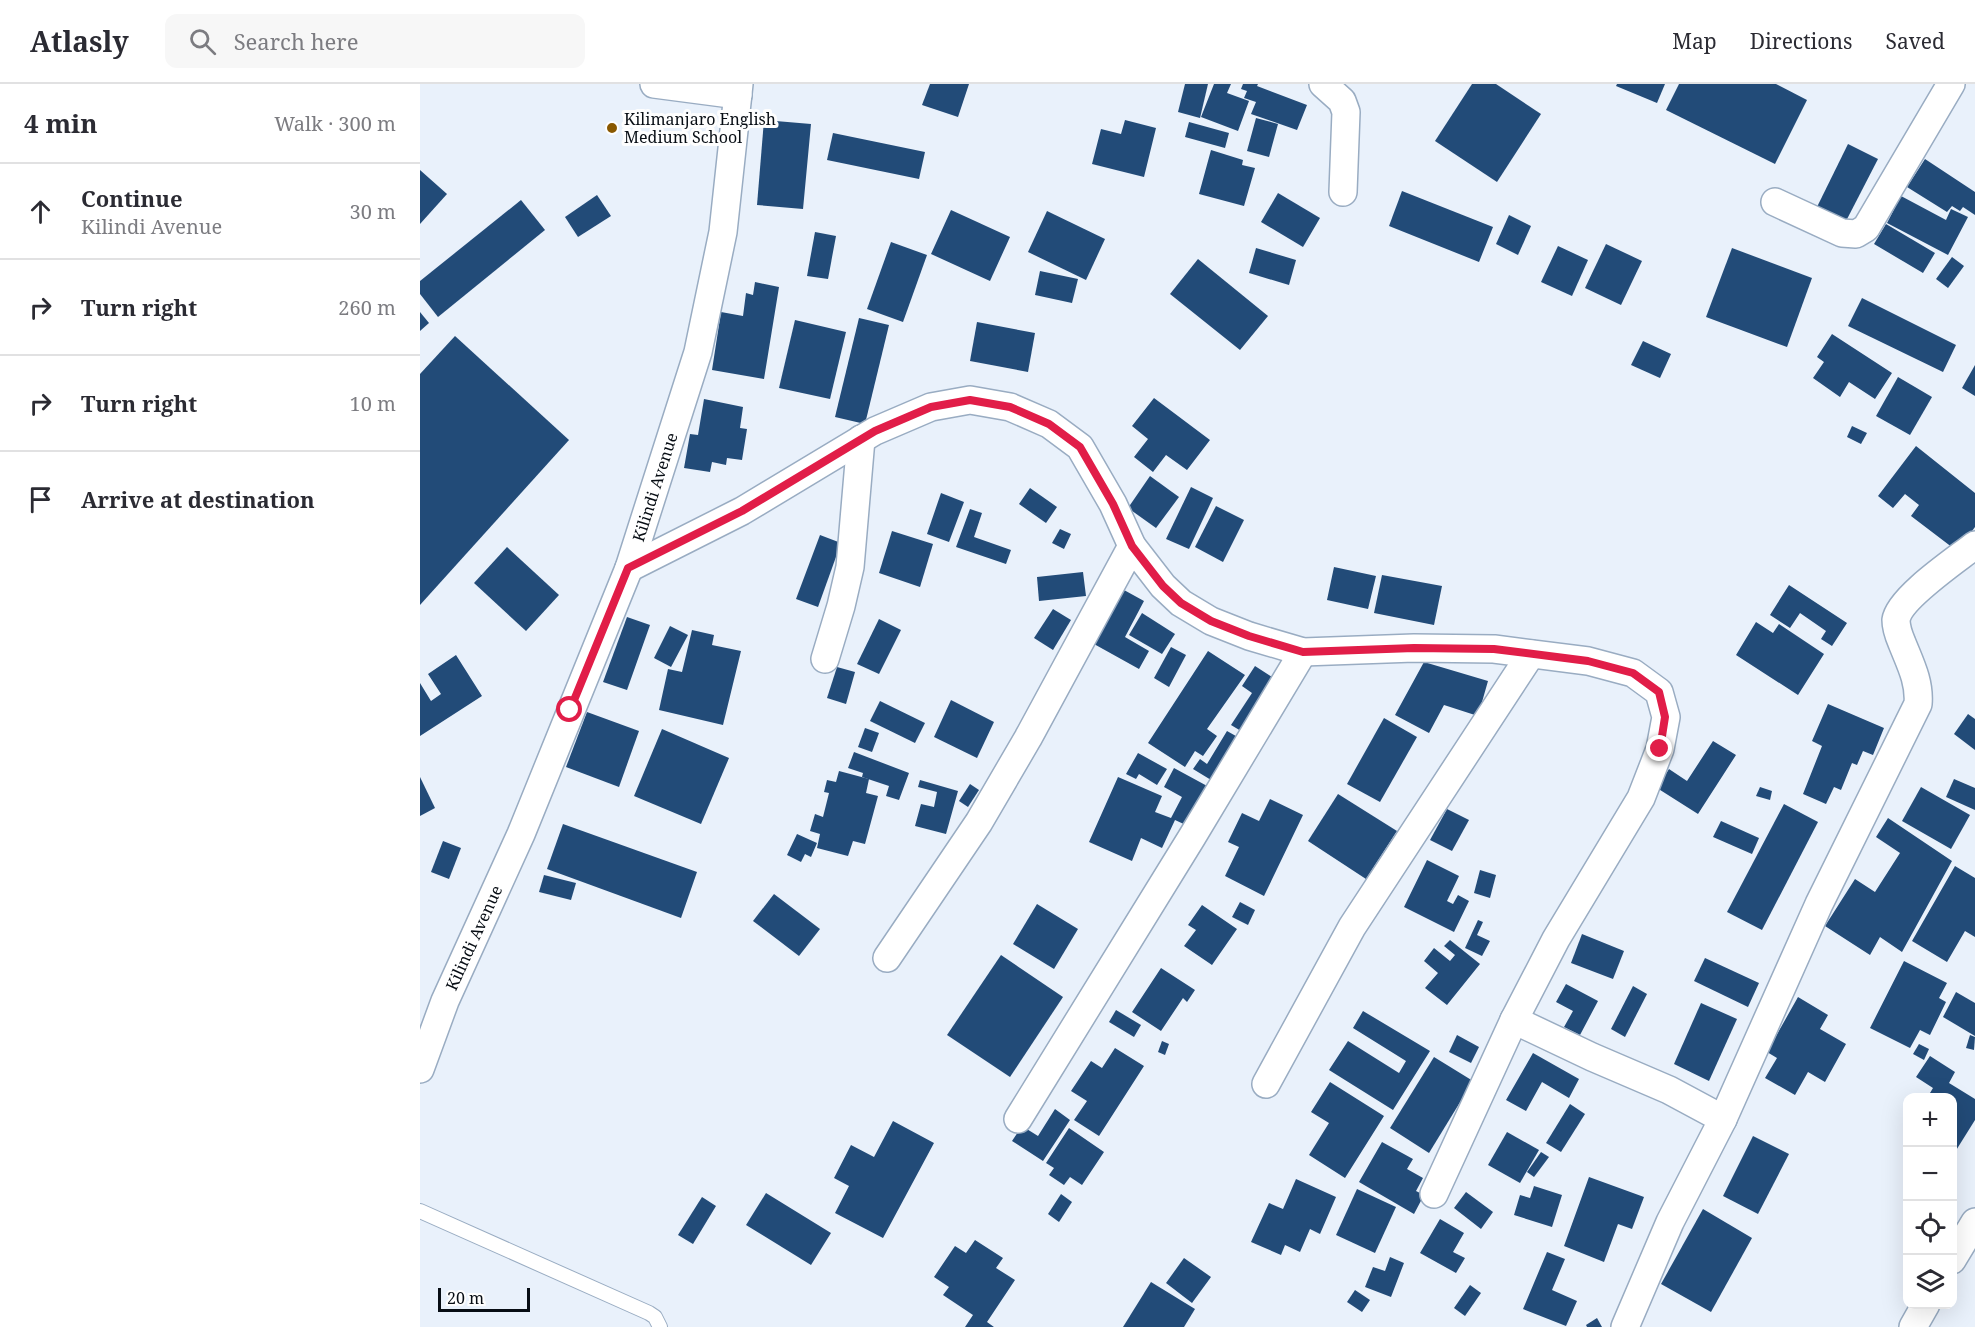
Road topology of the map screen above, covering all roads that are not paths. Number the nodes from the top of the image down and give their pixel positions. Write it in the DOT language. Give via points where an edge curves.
graph roads {
  1 [pos="654,84"];
  2 [pos="1323,84"];
  3 [pos="1951,84"];
  4 [pos="739,90"];
  5 [pos="1343,192"];
  6 [pos="1775,202"];
  7 [pos="861,439"];
  8 [pos="1975,545"];
  9 [pos="1132,546"];
  10 [pos="628,568"];
  11 [pos="1303,652"];
  12 [pos="1531,654"];
  13 [pos="825,659"];
  14 [pos="887,958"];
  15 [pos="1514,1020"];
  16 [pos="420,1069"];
  17 [pos="1266,1084"];
  18 [pos="1018,1119"];
  19 [pos="1723,1119"];
  20 [pos="1434,1194"];
  21 [pos="420,1211"];
  22 [pos="1975,1222"];
  23 [pos="1956,1255"];
  24 [pos="1923,1309"];
  25 [pos="660,1327"];
  26 [pos="1625,1327"];
  27 [pos="1912,1327"];
  1 -- 4 [label="street"];
  2 -- 5 [label="street" via="1342,101 1346,112"];
  3 -- 6 [label="street" via="1866,228 1856,234 1842,233"];
  4 -- 10 [label="street, Kilindi Avenue" via="723,232 698,352"];
  7 -- 9 [label="street" via="931,407 970,400 1010,407 1049,424 1080,447"];
  7 -- 10 [label="street" via="742,511"];
  7 -- 13 [label="street" via="850,567"];
  8 -- 19 [label="street" via="1900,608 1898,633 1917,681 1918,704 1820,904"];
  9 -- 11 [label="street" via="1181,603 1211,621"];
  9 -- 14 [label="street" via="979,822"];
  10 -- 16 [label="street, Kilindi Avenue" via="521,834 445,1001"];
  11 -- 12 [label="street" via="1414,648"];
  11 -- 18 [label="street"];
  12 -- 15 [label="street" via="1588,661 1633,673 1659,692 1665,717 1660,749 1641,798 1556,939"];
  12 -- 17 [label="street" via="1352,927"];
  15 -- 19 [label="street" via="1669,1090"];
  15 -- 20 [label="street"];
  19 -- 26 [label="street" via="1671,1222"];
  21 -- 25 [label="lane" via="649,1313"];
  22 -- 23 [label="street"];
  24 -- 27 [label="street"];
}
